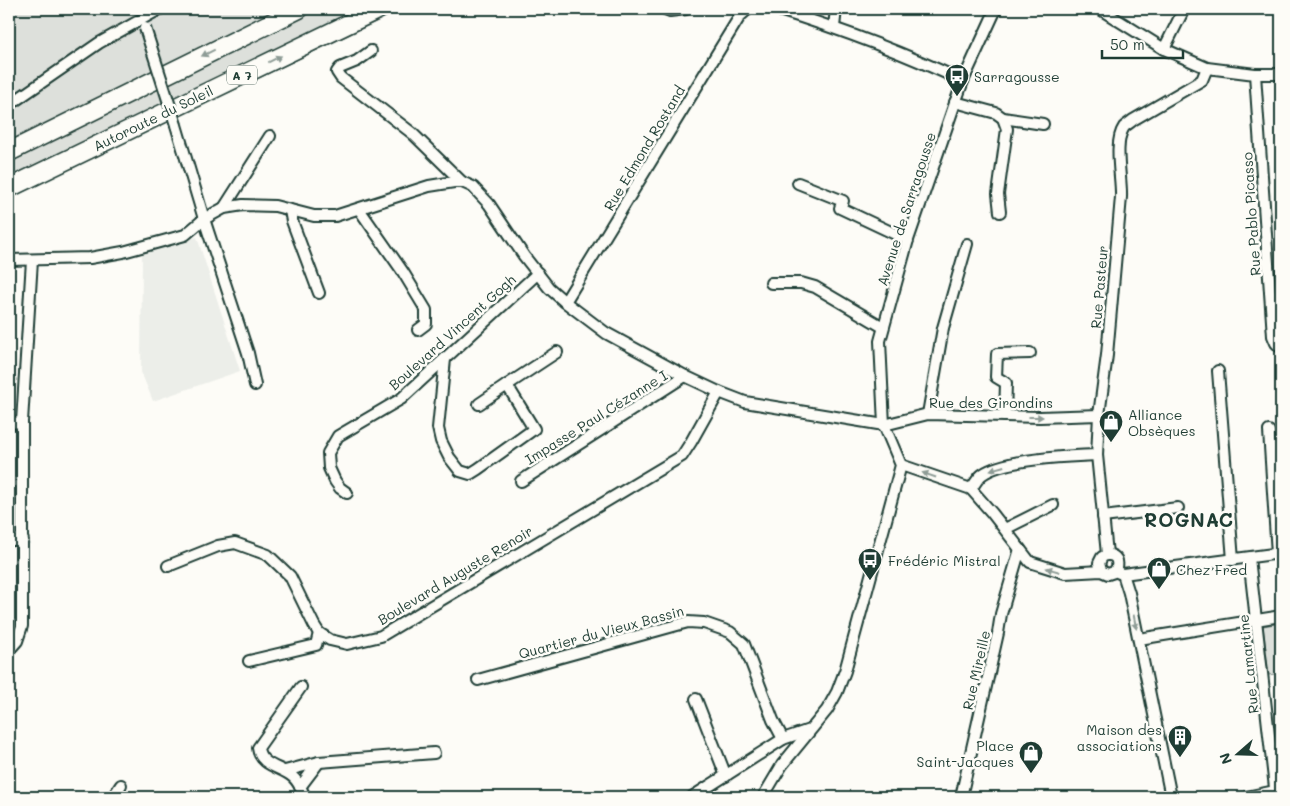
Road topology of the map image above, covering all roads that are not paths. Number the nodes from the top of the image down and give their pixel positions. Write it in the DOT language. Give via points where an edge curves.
graph roads {
  1 [pos="160,9"];
  2 [pos="299,9"];
  3 [pos="379,9"];
  4 [pos="665,9"];
  5 [pos="686,9"];
  6 [pos="748,9"];
  7 [pos="776,9"];
  8 [pos="836,9"];
  9 [pos="996,9"];
  10 [pos="1100,9"];
  11 [pos="1184,9"];
  12 [pos="144,23"];
  13 [pos="834,28"];
  14 [pos="1164,49"];
  15 [pos="371,51"];
  16 [pos="1207,68"];
  17 [pos="1255,74"];
  18 [pos="1281,74"];
  19 [pos="963,81"];
  20 [pos="955,102"];
  21 [pos="9,105"];
  22 [pos="92,110"];
  23 [pos="1003,118"];
  24 [pos="1043,124"];
  25 [pos="270,136"];
  26 [pos="105,141"];
  27 [pos="9,145"];
  28 [pos="9,152"];
  29 [pos="462,182"];
  30 [pos="798,183"];
  31 [pos="9,188"];
  32 [pos="9,201"];
  33 [pos="224,208"];
  34 [pos="359,209"];
  35 [pos="290,210"];
  36 [pos="1000,212"];
  37 [pos="204,218"];
  38 [pos="908,240"];
  39 [pos="967,244"];
  40 [pos="9,260"];
  41 [pos="32,260"];
  42 [pos="538,274"];
  43 [pos="771,283"];
  44 [pos="320,293"];
  45 [pos="565,302"];
  46 [pos="883,327"];
  47 [pos="418,330"];
  48 [pos="1281,348"];
  49 [pos="557,352"];
  50 [pos="1030,353"];
  51 [pos="445,359"];
  52 [pos="1218,371"];
  53 [pos="685,376"];
  54 [pos="255,384"];
  55 [pos="507,386"];
  56 [pos="718,392"];
  57 [pos="479,404"];
  58 [pos="928,414"];
  59 [pos="1099,415"];
  60 [pos="1005,416"];
  61 [pos="22,422"];
  62 [pos="9,423"];
  63 [pos="884,425"];
  64 [pos="1268,431"];
  65 [pos="1097,455"];
  66 [pos="901,465"];
  67 [pos="521,480"];
  68 [pos="971,489"];
  69 [pos="347,492"];
  70 [pos="1053,505"];
  71 [pos="1178,508"];
  72 [pos="1103,517"];
  73 [pos="1005,529"];
  74 [pos="9,540"];
  75 [pos="23,540"];
  76 [pos="1020,549"];
  77 [pos="1279,553"];
  78 [pos="1107,554"];
  79 [pos="1249,558"];
  80 [pos="1233,560"];
  81 [pos="168,566"];
  82 [pos="1102,571"];
  83 [pos="1119,573"];
  84 [pos="1281,616"];
  85 [pos="1257,619"];
  86 [pos="319,633"];
  87 [pos="1138,639"];
  88 [pos="9,650"];
  89 [pos="249,661"];
  90 [pos="478,680"];
  91 [pos="301,687"];
  92 [pos="696,699"];
  93 [pos="810,730"];
  94 [pos="783,739"];
  95 [pos="434,754"];
  96 [pos="319,762"];
  97 [pos="285,771"];
  98 [pos="726,776"];
  99 [pos="121,784"];
  100 [pos="300,787"];
  101 [pos="1278,793"];
  102 [pos="113,797"];
  103 [pos="306,797"];
  104 [pos="692,797"];
  105 [pos="763,797"];
  106 [pos="961,797"];
  107 [pos="1171,797"];
  108 [pos="1246,797"];
  1 -- 12 [label="street"];
  2 -- 22 [label="highway, A 7, one-way"];
  26 -- 3 [label="highway, Autoroute du Soleil / A 7, one-way"];
  4 -- 5 [label="street"];
  6 -- 45 [label="street, Rue Edmond Rostand" via="740,16"];
  7 -- 13 [label="street"];
  8 -- 13 [label="street"];
  9 -- 19 [label="street, Avenue de Sarragousse"];
  10 -- 14 [label="street"];
  11 -- 14 [label="street"];
  12 -- 21 [label="street" via="99,43"];
  12 -- 37 [label="street, bridge"];
  13 -- 19 [label="street"];
  14 -- 16 [label="street"];
  15 -- 29 [label="street" via="340,68 337,72 341,78 412,133"];
  16 -- 17 [label="street"];
  16 -- 59 [label="street, Rue Pasteur" via="1202,80 1124,127 1119,157 1121,198"];
  17 -- 18 [label="street"];
  17 -- 48 [label="street, Rue Pablo Picasso" via="1273,336"];
  19 -- 20 [label="street, Avenue de Sarragousse"];
  20 -- 23 [label="street"];
  20 -- 38 [label="street, Avenue de Sarragousse"];
  22 -- 27 [label="highway"];
  22 -- 28 [label="highway, A 7"];
  23 -- 24 [label="street"];
  23 -- 36 [label="street" via="1007,129 998,194"];
  25 -- 33 [label="street"];
  26 -- 31 [label="highway, Autoroute du Soleil / A 7"];
  26 -- 32 [label="highway"];
  29 -- 34 [label="street" via="429,186"];
  29 -- 42 [label="street" via="473,187 489,204"];
  30 -- 38 [label="street" via="843,200 840,208"];
  33 -- 35 [label="street" via="244,205"];
  33 -- 37 [label="street"];
  34 -- 35 [label="street" via="335,216 314,216"];
  34 -- 47 [label="street" via="426,310 426,324"];
  35 -- 44 [label="street"];
  37 -- 41 [label="street" via="185,235 123,252 90,258"];
  37 -- 54 [label="street"];
  38 -- 46 [label="street, Avenue de Sarragousse"];
  39 -- 58 [label="street" via="943,328"];
  40 -- 41 [label="street"];
  41 -- 61 [label="street"];
  42 -- 45 [label="street"];
  42 -- 51 [label="street, Boulevard Vincent Gogh"];
  43 -- 46 [label="street" via="801,283 815,287"];
  45 -- 53 [label="street" via="606,333"];
  46 -- 63 [label="street, Avenue de Sarragousse" via="880,341"];
  49 -- 55 [label="street"];
  50 -- 60 [label="street" via="996,354 996,377 1006,383"];
  51 -- 55 [label="street" via="438,428 445,449 460,471 470,474 478,470 534,429"];
  51 -- 69 [label="street, Boulevard Vincent Gogh" via="401,399 338,436 328,453 329,468 335,482"];
  52 -- 80 [label="street"];
  53 -- 56 [label="street"];
  53 -- 67 [label="street, Impasse Paul Cézanne I"];
  55 -- 57 [label="street"];
  56 -- 63 [label="street" via="745,402"];
  56 -- 86 [label="street, Boulevard Auguste Renoir" via="682,456 380,636 347,644"];
  58 -- 60 [label="street, Rue des Girondins"];
  58 -- 63 [label="street, Rue des Girondins"];
  60 -- 59 [label="street, Rue des Girondins, one-way"];
  59 -- 65 [label="street, Rue Pasteur"];
  61 -- 62 [label="street"];
  61 -- 75 [label="street"];
  63 -- 66 [label="street"];
  64 -- 77 [label="street"];
  65 -- 68 [label="street, one-way" via="993,468 981,475"];
  65 -- 72 [label="street, Rue Pasteur"];
  68 -- 66 [label="street, one-way"];
  66 -- 93 [label="street" via="845,671 834,698"];
  68 -- 73 [label="street"];
  70 -- 73 [label="street"];
  71 -- 72 [label="street"];
  72 -- 78 [label="street, Rue Pasteur"];
  73 -- 76 [label="street"];
  74 -- 75 [label="street"];
  75 -- 88 [label="street" via="22,626 17,641"];
  82 -- 76 [label="street, one-way" via="1065,573 1050,569 1030,562"];
  76 -- 106 [label="street, Rue Mireille" via="1001,614"];
  77 -- 79 [label="street"];
  78 -- 82 [label="street" via="1099,563"];
  78 -- 83 [label="street" via="1117,560"];
  79 -- 80 [label="street"];
  79 -- 85 [label="street, Rue Lamartine"];
  80 -- 83 [label="street"];
  81 -- 86 [label="street" via="218,546 235,543 268,555 290,576"];
  82 -- 83 [label="street"];
  83 -- 87 [label="street, one-way" via="1129,593"];
  84 -- 85 [label="street"];
  85 -- 87 [label="street"];
  85 -- 101 [label="street, Rue Lamartine"];
  86 -- 89 [label="street" via="316,645"];
  87 -- 107 [label="street"];
  90 -- 94 [label="street, Quartier du Vieux Bassin" via="688,622 704,623 730,632 744,644 772,720"];
  91 -- 97 [label="street" via="258,748 264,761"];
  92 -- 98 [label="street"];
  93 -- 94 [label="street"];
  93 -- 105 [label="street" via="782,765"];
  94 -- 98 [label="street"];
  95 -- 96 [label="street"];
  96 -- 97 [label="street"];
  96 -- 100 [label="street"];
  97 -- 100 [label="street"];
  98 -- 104 [label="street"];
  99 -- 102 [label="street"];
  100 -- 103 [label="street"];
  101 -- 108 [label="street"];
}
